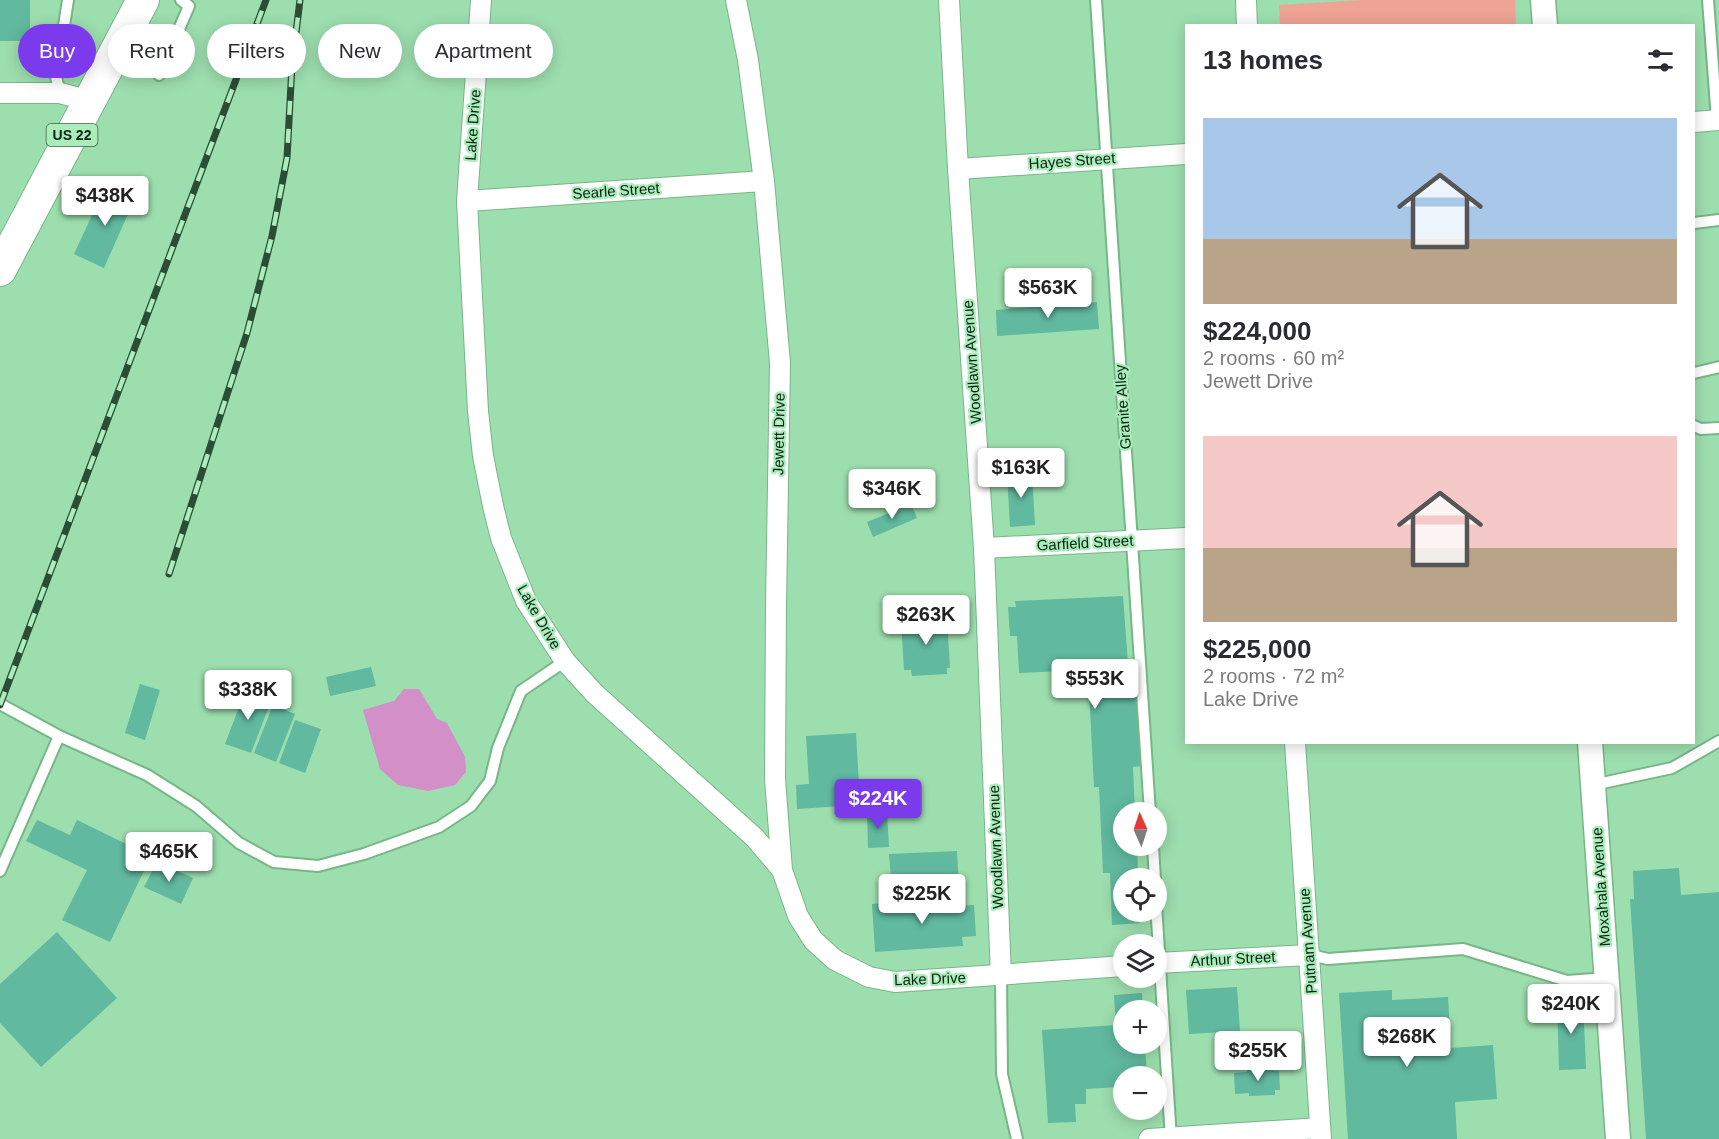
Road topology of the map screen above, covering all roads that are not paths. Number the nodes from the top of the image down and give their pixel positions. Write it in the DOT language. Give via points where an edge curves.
graph roads {
  1 [pos="68,0"];
  2 [pos="143,0"];
  3 [pos="181,0"];
  4 [pos="481,0"];
  5 [pos="736,0"];
  6 [pos="949,0"];
  7 [pos="1096,0"];
  8 [pos="1246,0"];
  9 [pos="1543,0"];
  10 [pos="1708,0"];
  11 [pos="181,24"];
  12 [pos="1247,24"];
  13 [pos="1545,24"];
  14 [pos="0,93"];
  15 [pos="60,93"];
  16 [pos="90,101"];
  17 [pos="1718,120"];
  18 [pos="1695,122"];
  19 [pos="1185,154"];
  20 [pos="1106,159"];
  21 [pos="958,169"];
  22 [pos="764,181"];
  23 [pos="468,201"];
  24 [pos="1719,220"];
  25 [pos="1695,223"];
  26 [pos="0,270"];
  27 [pos="1719,368"];
  28 [pos="1695,373"];
  29 [pos="1695,426"];
  30 [pos="1719,428"];
  31 [pos="1185,538"];
  32 [pos="1132,541"];
  33 [pos="984,548"];
  34 [pos="565,661"];
  35 [pos="0,704"];
  36 [pos="59,736"];
  37 [pos="1719,741"];
  38 [pos="1294,744"];
  39 [pos="1590,744"];
  40 [pos="1593,785"];
  41 [pos="1149,802"];
  42 [pos="782,870"];
  43 [pos="0,871"];
  44 [pos="1310,955"];
  45 [pos="1167,963"];
  46 [pos="1113,967"];
  47 [pos="1001,976"];
  48 [pos="1608,978"];
  49 [pos="1161,988"];
  50 [pos="1321,1133"];
  51 [pos="1171,1138"];
  52 [pos="1017,1139"];
  53 [pos="1149,1139"];
  54 [pos="1618,1139"];
  1 -- 15 [label="lane" via="56,77"];
  2 -- 16 [label="main road, US 22"];
  3 -- 11 [label="lane" via="189,6"];
  4 -- 23 [label="street, Lake Drive"];
  5 -- 22 [label="street, Jewett Drive"];
  6 -- 21 [label="street, Woodlawn Avenue"];
  7 -- 20 [label="lane, Granite Alley"];
  8 -- 12 [label="street"];
  9 -- 13 [label="street"];
  10 -- 17 [label="lane"];
  14 -- 15 [label="street"];
  15 -- 16 [label="street"];
  16 -- 26 [label="main road, US 22"];
  17 -- 18 [label="street"];
  19 -- 20 [label="street, Hayes Street"];
  20 -- 21 [label="street, Hayes Street"];
  20 -- 32 [label="lane, Granite Alley"];
  21 -- 33 [label="street, Woodlawn Avenue"];
  22 -- 23 [label="street, Searle Street"];
  22 -- 42 [label="street, Jewett Drive" via="780,363 775,779"];
  23 -- 34 [label="street, Lake Drive" via="478,411 493,507 526,601"];
  24 -- 25 [label="lane"];
  27 -- 28 [label="lane"];
  29 -- 30 [label="lane"];
  31 -- 32 [label="street, Garfield Street"];
  32 -- 33 [label="street, Garfield Street"];
  32 -- 41 [label="lane, Granite Alley"];
  33 -- 47 [label="street, Woodlawn Avenue"];
  34 -- 36 [label="lane" via="521,691 498,748 490,781 471,806 440,827 318,866 274,862 239,843 196,806 147,775"];
  34 -- 42 [label="street, Lake Drive" via="594,693 739,822"];
  35 -- 36 [label="lane"];
  36 -- 43 [label="lane"];
  37 -- 40 [label="lane" via="1672,768"];
  38 -- 44 [label="street, Putnam Avenue"];
  39 -- 40 [label="street, Moxahala Avenue"];
  40 -- 48 [label="street, Moxahala Avenue"];
  42 -- 47 [label="street, Lake Drive" via="798,916 813,940 836,960 868,977 895,982"];
  44 -- 45 [label="street, Arthur Street"];
  44 -- 48 [label="lane" via="1328,959 1463,949 1567,981"];
  44 -- 50 [label="street, Putnam Avenue"];
  46 -- 47 [label="street"];
  47 -- 52 [label="lane" via="1002,1074"];
  48 -- 54 [label="street, Moxahala Avenue"];
  49 -- 51 [label="lane"];
  50 -- 51 [label="street"];
  51 -- 53 [label="street"];
}
